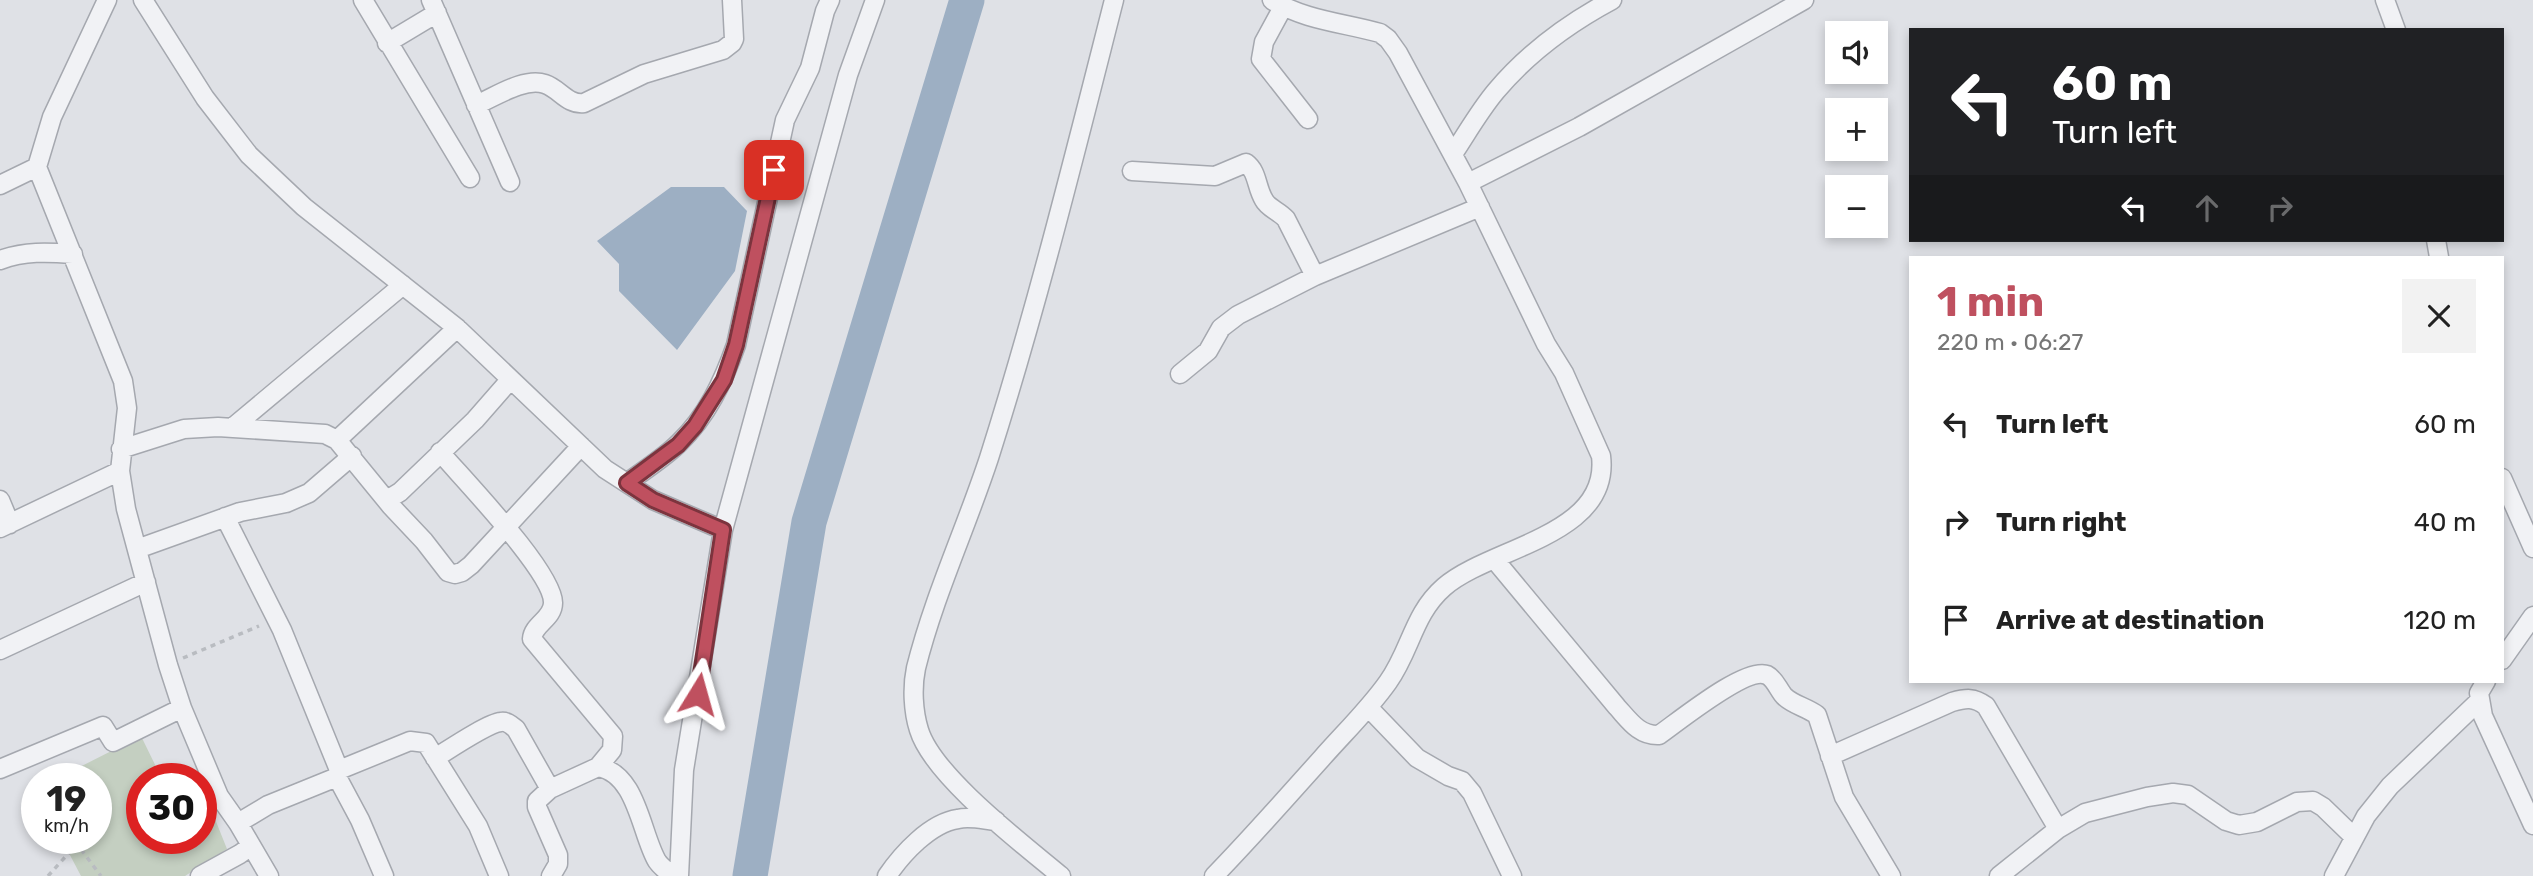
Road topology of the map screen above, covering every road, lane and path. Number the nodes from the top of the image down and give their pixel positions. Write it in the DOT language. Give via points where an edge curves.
graph roads {
  1 [pos="107,0"];
  2 [pos="143,0"];
  3 [pos="363,0"];
  4 [pos="732,0"];
  5 [pos="830,0"];
  6 [pos="875,0"];
  7 [pos="1114,0"];
  8 [pos="1612,0"];
  9 [pos="1804,0"];
  10 [pos="2385,0"];
  11 [pos="1277,3"];
  12 [pos="434,6"];
  13 [pos="2395,28"];
  14 [pos="387,43"];
  15 [pos="476,105"];
  16 [pos="1308,119"];
  17 [pos="1453,154"];
  18 [pos="37,167"];
  19 [pos="1132,170"];
  20 [pos="470,178"];
  21 [pos="510,182"];
  22 [pos="1468,183"];
  23 [pos="0,185"];
  24 [pos="1480,207"];
  25 [pos="73,254"];
  26 [pos="0,260"];
  27 [pos="1315,276"];
  28 [pos="402,285"];
  29 [pos="457,328"];
  30 [pos="1180,374"];
  31 [pos="510,380"];
  32 [pos="232,428"];
  33 [pos="337,440"];
  34 [pos="581,446"];
  35 [pos="121,449"];
  36 [pos="440,452"];
  37 [pos="352,456"];
  38 [pos="120,471"];
  39 [pos="627,483"];
  40 [pos="2504,483"];
  41 [pos="0,500"];
  42 [pos="387,500"];
  43 [pos="225,517"];
  44 [pos="5,526"];
  45 [pos="504,526"];
  46 [pos="723,530"];
  47 [pos="2533,548"];
  48 [pos="137,549"];
  49 [pos="1494,559"];
  50 [pos="146,582"];
  51 [pos="2533,616"];
  52 [pos="276,620"];
  53 [pos="0,650"];
  54 [pos="2504,657"];
  55 [pos="168,665"];
  56 [pos="2485,683"];
  57 [pos="2479,702"];
  58 [pos="1368,707"];
  59 [pos="182,708"];
  60 [pos="1830,757"];
  61 [pos="435,758"];
  62 [pos="598,767"];
  63 [pos="0,769"];
  64 [pos="338,773"];
  65 [pos="550,789"];
  66 [pos="996,821"];
  67 [pos="238,823"];
  68 [pos="2533,825"];
  69 [pos="2058,829"];
  70 [pos="2354,837"];
  71 [pos="245,850"];
  72 [pos="1220,874"];
  73 [pos="48,876"];
  74 [pos="101,876"];
  75 [pos="200,876"];
  76 [pos="269,876"];
  77 [pos="384,876"];
  78 [pos="499,876"];
  79 [pos="551,876"];
  80 [pos="673,876"];
  81 [pos="680,876"];
  82 [pos="887,876"];
  83 [pos="1061,876"];
  84 [pos="1512,876"];
  85 [pos="1891,876"];
  86 [pos="2000,876"];
  87 [pos="2334,876"];
  1 -- 18 [label="street" via="52,117"];
  2 -- 28 [label="street" via="205,98 249,155 304,207"];
  3 -- 14 [label="street"];
  4 -- 15 [label="street" via="734,39 723,50 644,74 584,103 533,83"];
  5 -- 39 [label="street" via="810,68 785,120 736,345 724,380 687,435"];
  6 -- 46 [label="street" via="848,75"];
  7 -- 66 [label="street" via="1051,243 988,459 915,671 914,710 925,744 950,777"];
  8 -- 17 [label="street" via="1542,46 1515,70"];
  9 -- 22 [label="street" via="1580,127"];
  10 -- 13 [label="street"];
  11 -- 16 [label="street" via="1261,59"];
  11 -- 17 [label="street" via="1388,39"];
  12 -- 14 [label="street"];
  12 -- 15 [label="street"];
  14 -- 20 [label="street"];
  15 -- 21 [label="street"];
  17 -- 22 [label="street"];
  18 -- 23 [label="street"];
  18 -- 25 [label="street"];
  19 -- 27 [label="street" via="1203,177 1246,163 1253,169 1265,203 1286,219"];
  22 -- 24 [label="street"];
  24 -- 27 [label="street"];
  24 -- 49 [label="street" via="1564,373 1601,456 1602,470 1592,499 1569,522"];
  25 -- 26 [label="street" via="40,251"];
  25 -- 35 [label="street" via="123,381 127,408"];
  27 -- 30 [label="street" via="1227,323 1208,351"];
  28 -- 29 [label="street"];
  28 -- 32 [label="street"];
  29 -- 31 [label="street"];
  29 -- 33 [label="street"];
  31 -- 34 [label="street"];
  31 -- 36 [label="street"];
  32 -- 33 [label="street" via="325,434"];
  32 -- 35 [label="street" via="184,429"];
  33 -- 37 [label="street"];
  34 -- 39 [label="street"];
  34 -- 45 [label="street"];
  35 -- 38 [label="street"];
  36 -- 42 [label="street"];
  36 -- 45 [label="street"];
  37 -- 42 [label="street"];
  37 -- 43 [label="street" via="309,493"];
  38 -- 44 [label="street"];
  38 -- 48 [label="street"];
  39 -- 46 [label="street" via="653,500"];
  40 -- 47 [label="street"];
  41 -- 44 [label="street"];
  42 -- 45 [label="street" via="448,572 455,574 471,565"];
  43 -- 48 [label="street"];
  43 -- 52 [label="street"];
  45 -- 62 [label="street" via="552,594 550,614 532,639 613,736 612,750"];
  46 -- 81 [label="street" via="684,770"];
  48 -- 50 [label="street"];
  49 -- 58 [label="street" via="1433,597 1389,681"];
  49 -- 60 [label="street" via="1617,707 1649,736 1659,735 1738,680 1765,674 1794,704 1817,715"];
  50 -- 53 [label="street"];
  50 -- 55 [label="street"];
  51 -- 54 [label="street"];
  52 -- 55 [label="path"];
  52 -- 64 [label="street"];
  55 -- 59 [label="street"];
  56 -- 57 [label="street"];
  57 -- 68 [label="street"];
  57 -- 70 [label="street" via="2390,786"];
  58 -- 72 [label="street"];
  58 -- 84 [label="street" via="1417,758 1462,781"];
  59 -- 63 [label="street" via="113,742 103,726"];
  59 -- 67 [label="street" via="219,796"];
  60 -- 69 [label="street" via="1952,702 1977,699 1986,706"];
  60 -- 85 [label="street" via="1853,816"];
  61 -- 64 [label="street" via="429,746 415,740"];
  61 -- 65 [label="street" via="500,722 509,724"];
  61 -- 78 [label="street" via="478,825"];
  62 -- 65 [label="street"];
  62 -- 80 [label="street" via="613,774 635,799 656,858"];
  64 -- 67 [label="street"];
  64 -- 77 [label="street"];
  65 -- 79 [label="street" via="541,795 537,807 558,855"];
  66 -- 82 [label="street" via="967,818 942,824 896,862"];
  66 -- 83 [label="street"];
  67 -- 71 [label="street"];
  69 -- 70 [label="street" via="2085,813 2173,793 2188,796 2239,825 2257,822 2297,802 2312,801"];
  69 -- 86 [label="street"];
  70 -- 87 [label="street"];
  71 -- 75 [label="street"];
  71 -- 76 [label="street"];
  73 -- 74 [label="path" via="77,844"];
}
